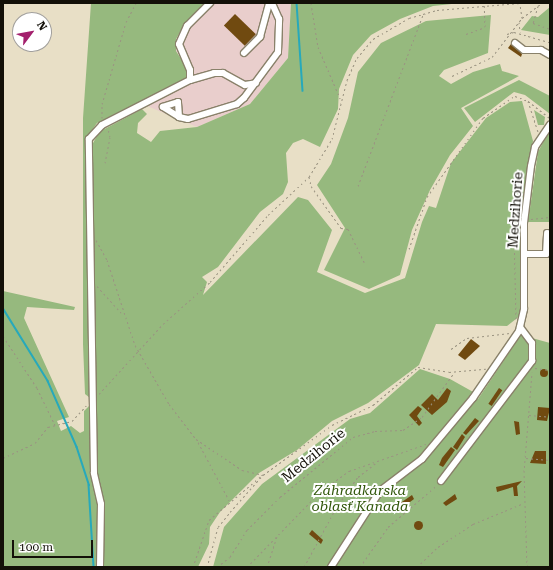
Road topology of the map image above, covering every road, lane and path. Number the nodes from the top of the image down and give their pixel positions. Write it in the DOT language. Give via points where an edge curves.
graph roads {
  1 [pos="136,3"];
  2 [pos="210,3"];
  3 [pos="269,3"];
  4 [pos="272,3"];
  5 [pos="311,3"];
  6 [pos="521,3"];
  7 [pos="542,3"];
  8 [pos="484,4"];
  9 [pos="538,6"];
  10 [pos="423,14"];
  11 [pos="522,18"];
  12 [pos="519,22"];
  13 [pos="550,29"];
  14 [pos="521,33"];
  15 [pos="466,34"];
  16 [pos="506,35"];
  17 [pos="550,42"];
  18 [pos="515,43"];
  19 [pos="244,53"];
  20 [pos="550,55"];
  21 [pos="452,76"];
  22 [pos="190,80"];
  23 [pos="256,83"];
  24 [pos="340,98"];
  25 [pos="528,101"];
  26 [pos="179,117"];
  27 [pos="550,118"];
  28 [pos="104,124"];
  29 [pos="550,125"];
  30 [pos="540,138"];
  31 [pos="105,163"];
  32 [pos="309,177"];
  33 [pos="358,186"];
  34 [pos="550,217"];
  35 [pos="524,222"];
  36 [pos="90,232"];
  37 [pos="547,233"];
  38 [pos="409,249"];
  39 [pos="524,254"];
  40 [pos="364,262"];
  41 [pos="91,280"];
  42 [pos="122,315"];
  43 [pos="520,329"];
  44 [pos="3,336"];
  45 [pos="451,349"];
  46 [pos="138,351"];
  47 [pos="532,365"];
  48 [pos="492,369"];
  49 [pos="550,370"];
  50 [pos="454,372"];
  51 [pos="94,398"];
  52 [pos="529,415"];
  53 [pos="550,417"];
  54 [pos="55,425"];
  55 [pos="440,438"];
  56 [pos="196,440"];
  57 [pos="3,458"];
  58 [pos="525,458"];
  59 [pos="550,460"];
  60 [pos="377,462"];
  61 [pos="263,475"];
  62 [pos="441,481"];
  63 [pos="229,500"];
  64 [pos="524,503"];
  65 [pos="277,536"];
  66 [pos="100,567"];
  67 [pos="193,567"];
  68 [pos="207,567"];
  69 [pos="216,567"];
  70 [pos="247,567"];
  71 [pos="267,567"];
  72 [pos="304,567"];
  73 [pos="331,567"];
  74 [pos="360,567"];
  75 [pos="417,567"];
  76 [pos="527,567"];
  1 -- 28 [label="path" via="126,22 102,104"];
  2 -- 22 [label="street" via="187,26 179,44 190,70"];
  3 -- 19 [label="street" via="260,37"];
  4 -- 23 [label="street" via="279,19 279,46 276,57"];
  5 -- 24 [label="path" via="318,47"];
  6 -- 8 [label="path"];
  6 -- 11 [label="path"];
  7 -- 9 [label="path"];
  8 -- 10 [label="path"];
  8 -- 15 [label="path" via="484,27"];
  9 -- 11 [label="path"];
  9 -- 13 [label="path" via="533,22"];
  10 -- 24 [label="path" via="373,39 357,58"];
  10 -- 33 [label="path"];
  11 -- 12 [label="path"];
  12 -- 14 [label="path"];
  12 -- 16 [label="path"];
  14 -- 16 [label="path"];
  14 -- 17 [label="path"];
  16 -- 21 [label="path" via="487,61 463,68"];
  18 -- 20 [label="street" via="524,50 541,50"];
  22 -- 23 [label="street" via="223,73 245,85"];
  22 -- 28 [label="street"];
  23 -- 26 [label="street" via="237,104 188,118"];
  24 -- 32 [label="path" via="332,139"];
  25 -- 27 [label="path"];
  25 -- 30 [label="path"];
  25 -- 38 [label="path" via="515,96 506,100 483,118 468,135 427,197"];
  28 -- 31 [label="path" via="110,137"];
  28 -- 36 [label="street" via="93,133 87,146"];
  29 -- 30 [label="street, Medzihorie"];
  30 -- 35 [label="street, Medzihorie" via="531,166"];
  32 -- 40 [label="path" via="311,186 341,228 348,229"];
  32 -- 46 [label="path" via="268,215 210,282"];
  34 -- 35 [label="path"];
  35 -- 39 [label="street, Medzihorie"];
  35 -- 43 [label="path" via="516,227 514,233 516,318"];
  36 -- 41 [label="street"];
  36 -- 42 [label="path" via="106,260"];
  37 -- 39 [label="street" via="546,254"];
  39 -- 43 [label="street, Medzihorie"];
  41 -- 42 [label="path"];
  41 -- 51 [label="street"];
  42 -- 46 [label="path"];
  43 -- 45 [label="path" via="467,338"];
  43 -- 47 [label="street" via="532,343"];
  43 -- 48 [label="street"];
  44 -- 54 [label="path" via="37,388"];
  46 -- 51 [label="path"];
  46 -- 56 [label="path" via="169,404"];
  47 -- 49 [label="path"];
  47 -- 52 [label="path"];
  47 -- 62 [label="street"];
  48 -- 50 [label="path"];
  48 -- 55 [label="street"];
  50 -- 61 [label="path" via="416,369 373,405 341,418"];
  50 -- 69 [label="path, Medzihorie" via="422,417 403,430 375,431 354,437 280,497 247,530 230,557"];
  51 -- 54 [label="path" via="72,422"];
  51 -- 66 [label="street"];
  52 -- 53 [label="path"];
  52 -- 58 [label="path"];
  54 -- 57 [label="path" via="35,443"];
  55 -- 60 [label="path"];
  55 -- 73 [label="street" via="422,460 380,490"];
  56 -- 61 [label="path" via="242,470"];
  56 -- 63 [label="path"];
  58 -- 59 [label="path"];
  58 -- 64 [label="path"];
  60 -- 65 [label="path" via="349,471 320,492"];
  60 -- 72 [label="path" via="358,477 336,508"];
  61 -- 63 [label="path"];
  61 -- 68 [label="path" via="220,523"];
  62 -- 74 [label="path" via="388,527"];
  63 -- 67 [label="path" via="209,520"];
  64 -- 75 [label="path" via="473,524 438,547"];
  64 -- 76 [label="path"];
  65 -- 70 [label="path"];
  65 -- 71 [label="path"];
}
